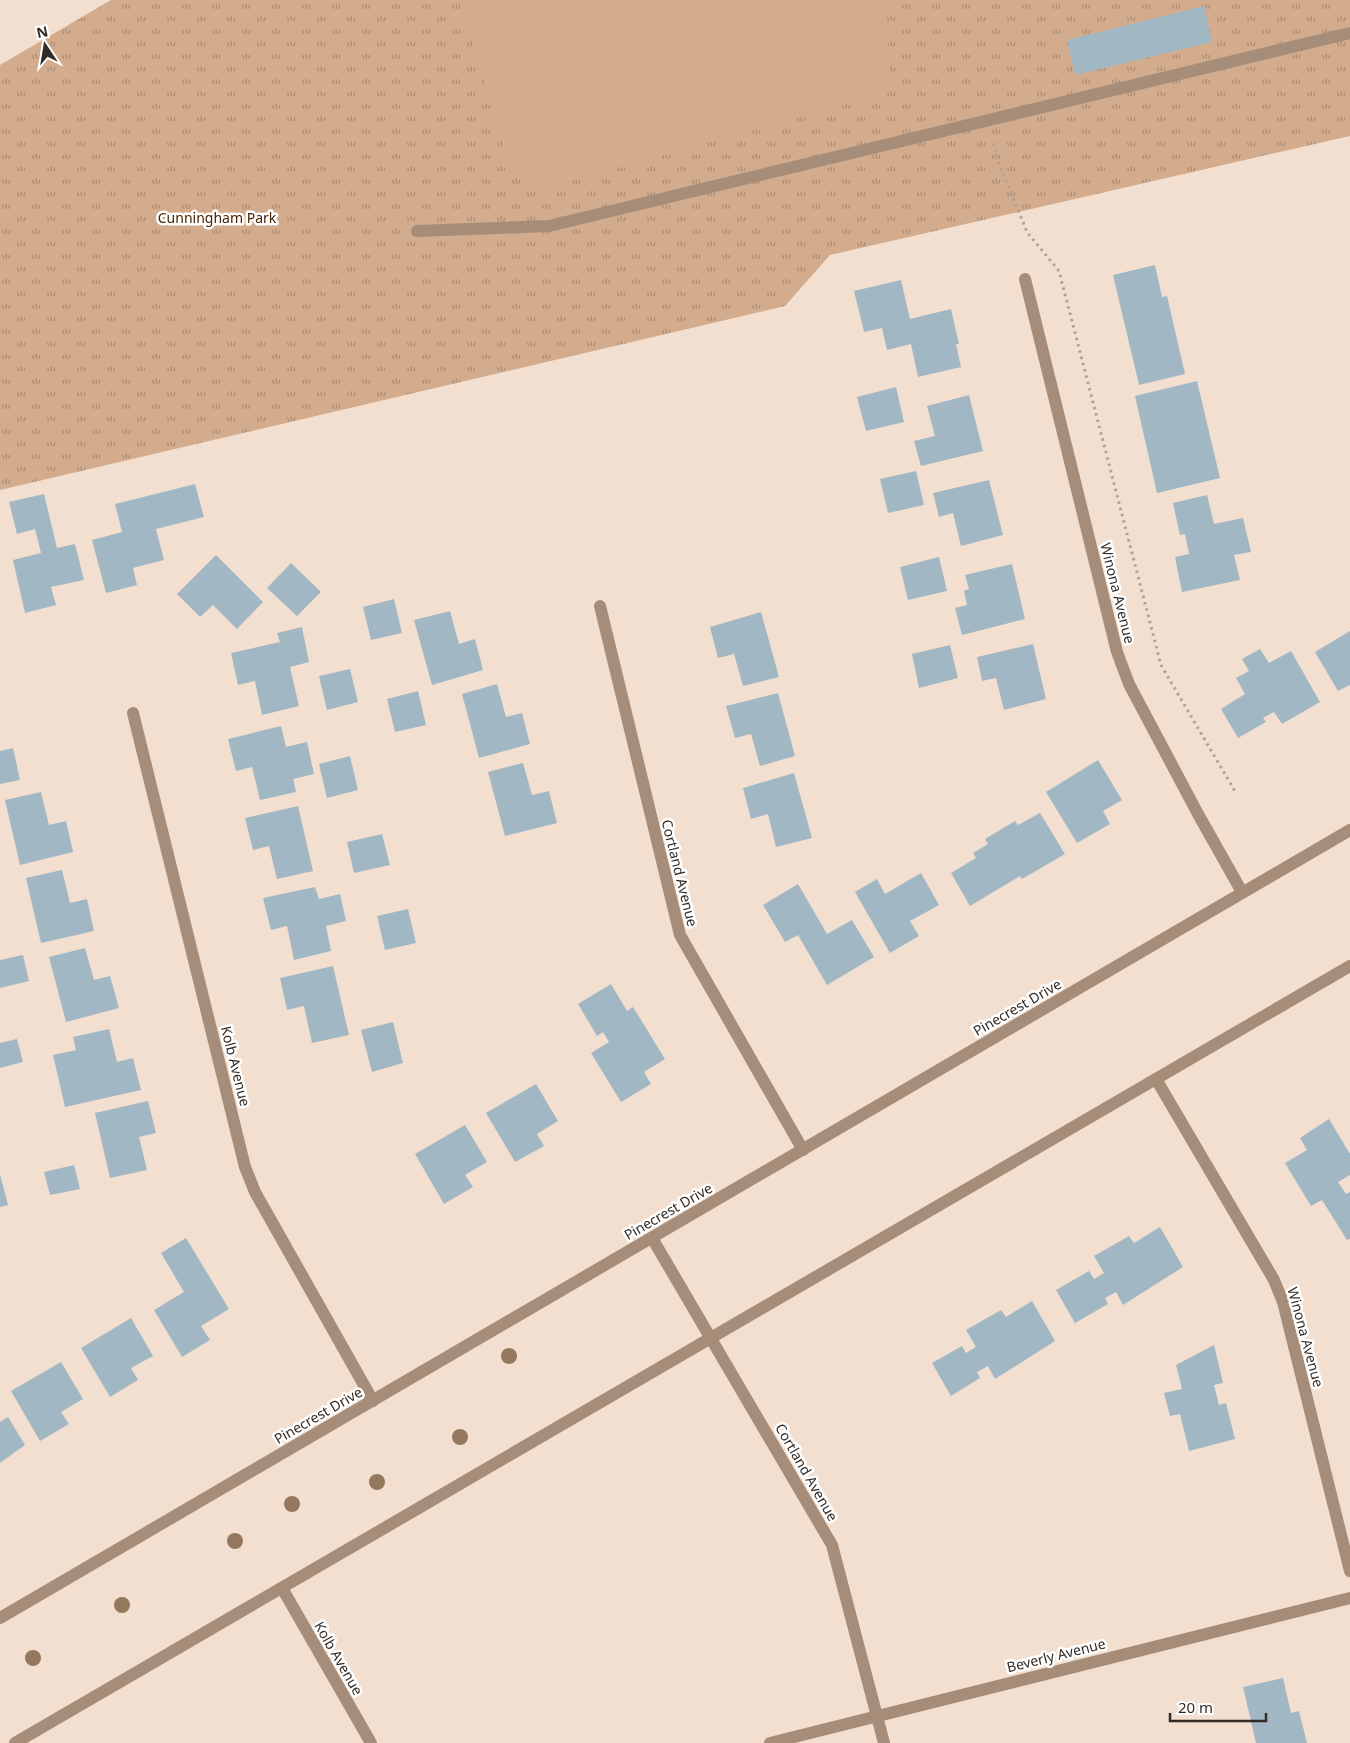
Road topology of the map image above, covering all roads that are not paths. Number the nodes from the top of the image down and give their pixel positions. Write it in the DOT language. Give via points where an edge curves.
graph roads {
  1 [pos="1350,33"];
  2 [pos="417,232"];
  3 [pos="1024,279"];
  4 [pos="600,606"];
  5 [pos="133,713"];
  6 [pos="1350,830"];
  7 [pos="1242,892"];
  8 [pos="1350,966"];
  9 [pos="1156,1079"];
  10 [pos="803,1150"];
  11 [pos="652,1238"];
  12 [pos="711,1338"];
  13 [pos="374,1401"];
  14 [pos="1350,1570"];
  15 [pos="282,1588"];
  16 [pos="1350,1598"];
  17 [pos="0,1618"];
  18 [pos="876,1715"];
  19 [pos="15,1743"];
  20 [pos="371,1743"];
  21 [pos="770,1743"];
  22 [pos="884,1743"];
  1 -- 2 [label="street" via="549,226"];
  3 -- 7 [label="street, Winona Avenue" via="1117,652 1133,693"];
  4 -- 10 [label="street, Cortland Avenue" via="680,935"];
  5 -- 13 [label="street, Kolb Avenue" via="245,1167 255,1192"];
  6 -- 7 [label="street, Pinecrest Drive"];
  7 -- 10 [label="street, Pinecrest Drive"];
  8 -- 9 [label="street"];
  9 -- 12 [label="street"];
  9 -- 14 [label="street, Winona Avenue" via="1274,1280 1283,1302"];
  10 -- 11 [label="street, Pinecrest Drive"];
  11 -- 12 [label="street, Cortland Avenue"];
  11 -- 13 [label="street, Pinecrest Drive"];
  12 -- 15 [label="street"];
  12 -- 18 [label="street, Cortland Avenue" via="832,1545"];
  13 -- 17 [label="street, Pinecrest Drive"];
  15 -- 19 [label="street"];
  15 -- 20 [label="street, Kolb Avenue"];
  16 -- 18 [label="street, Beverly Avenue"];
  18 -- 21 [label="street, Beverly Avenue"];
  18 -- 22 [label="street, Cortland Avenue"];
}
